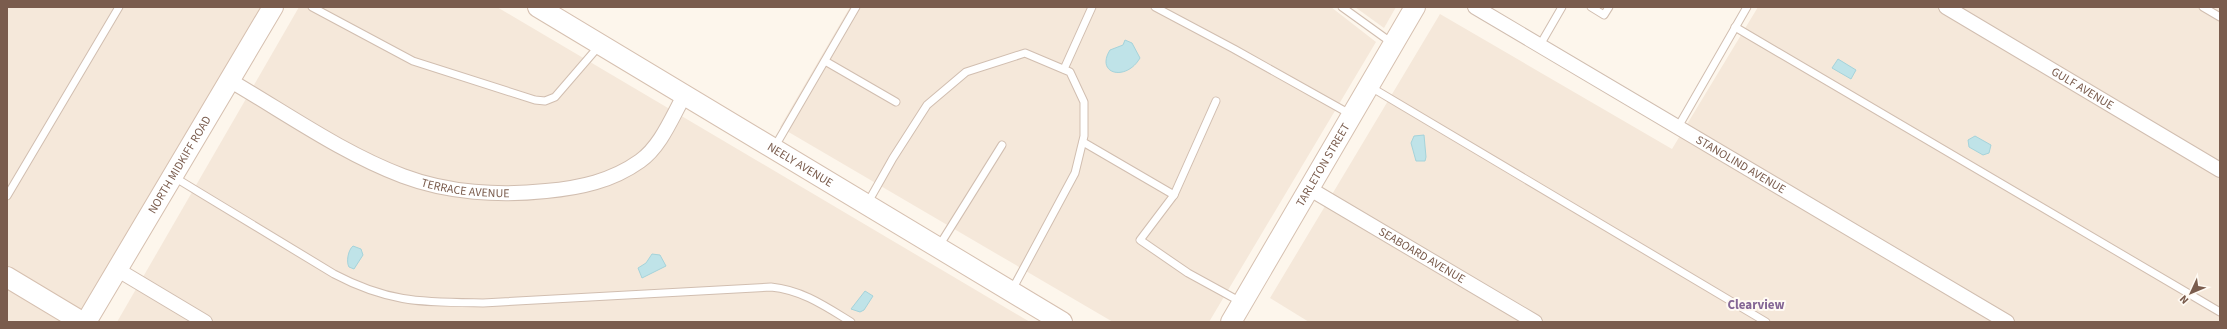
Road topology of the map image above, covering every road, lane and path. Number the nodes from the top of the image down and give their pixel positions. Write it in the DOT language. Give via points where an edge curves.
graph roads {
  1 [pos="119,7"];
  2 [pos="273,7"];
  3 [pos="312,7"];
  4 [pos="538,7"];
  5 [pos="856,7"];
  6 [pos="1092,7"];
  7 [pos="1155,7"];
  8 [pos="1342,7"];
  9 [pos="1415,7"];
  10 [pos="1475,7"];
  11 [pos="1562,7"];
  12 [pos="1591,7"];
  13 [pos="1609,7"];
  14 [pos="1747,7"];
  15 [pos="1946,7"];
  16 [pos="2203,7"];
  17 [pos="2220,17"];
  18 [pos="1735,28"];
  19 [pos="600,44"];
  20 [pos="1394,44"];
  21 [pos="1540,45"];
  22 [pos="825,61"];
  23 [pos="1064,69"];
  24 [pos="229,80"];
  25 [pos="1369,86"];
  26 [pos="685,94"];
  27 [pos="1216,101"];
  28 [pos="896,102"];
  29 [pos="1352,116"];
  30 [pos="1678,127"];
  31 [pos="1083,142"];
  32 [pos="1002,145"];
  33 [pos="774,148"];
  34 [pos="2220,170"];
  35 [pos="173,176"];
  36 [pos="1310,189"];
  37 [pos="1174,195"];
  38 [pos="7,196"];
  39 [pos="867,205"];
  40 [pos="938,248"];
  41 [pos="118,270"];
  42 [pos="7,277"];
  43 [pos="1011,292"];
  44 [pos="1242,303"];
  45 [pos="2220,312"];
  46 [pos="1232,321"];
  47 [pos="82,322"];
  48 [pos="86,322"];
  49 [pos="205,322"];
  50 [pos="850,322"];
  51 [pos="1062,322"];
  52 [pos="1534,322"];
  53 [pos="1766,322"];
  54 [pos="2007,322"];
  1 -- 38 [label="lane"];
  2 -- 24 [label="street, NORTH MIDKIFF ROAD"];
  3 -- 19 [label="lane" via="413,61 535,100 545,101 555,97"];
  4 -- 19 [label="street, NEELY AVENUE"];
  5 -- 22 [label="lane"];
  6 -- 23 [label="lane"];
  7 -- 29 [label="lane"];
  8 -- 20 [label="lane"];
  9 -- 20 [label="street, TARLETON STREET"];
  10 -- 21 [label="street, STANOLIND AVENUE"];
  11 -- 21 [label="lane"];
  12 -- 13 [label="lane" via="1604,15"];
  14 -- 18 [label="lane"];
  15 -- 34 [label="street, GULF AVENUE"];
  16 -- 17 [label="lane"];
  18 -- 30 [label="lane"];
  18 -- 45 [label="lane"];
  19 -- 26 [label="street, NEELY AVENUE"];
  20 -- 25 [label="street, TARLETON STREET"];
  21 -- 30 [label="street, STANOLIND AVENUE"];
  22 -- 28 [label="lane"];
  22 -- 33 [label="lane"];
  23 -- 31 [label="lane" via="1070,72 1084,102"];
  23 -- 39 [label="lane" via="1025,53 966,72 927,105"];
  24 -- 26 [label="street, TERRACE AVENUE" via="349,151 404,176 449,188 514,194 567,189 608,180 640,161 658,143"];
  24 -- 35 [label="street, NORTH MIDKIFF ROAD"];
  25 -- 29 [label="street, TARLETON STREET"];
  25 -- 53 [label="lane"];
  26 -- 33 [label="street, NEELY AVENUE"];
  27 -- 37 [label="lane"];
  29 -- 36 [label="street, TARLETON STREET"];
  30 -- 54 [label="street, STANOLIND AVENUE"];
  31 -- 37 [label="lane"];
  31 -- 43 [label="lane" via="1075,173"];
  32 -- 40 [label="lane"];
  33 -- 39 [label="street, NEELY AVENUE"];
  35 -- 41 [label="street, NORTH MIDKIFF ROAD"];
  35 -- 50 [label="lane" via="334,274 382,296 422,302 483,303 771,287 805,295"];
  36 -- 44 [label="street, TARLETON STREET"];
  36 -- 52 [label="street, SEABOARD AVENUE"];
  37 -- 44 [label="lane" via="1140,240 1188,274"];
  39 -- 40 [label="street, NEELY AVENUE"];
  40 -- 43 [label="street, NEELY AVENUE"];
  41 -- 48 [label="street, NORTH MIDKIFF ROAD"];
  41 -- 49 [label="street"];
  42 -- 47 [label="street"];
  43 -- 51 [label="street, NEELY AVENUE"];
  44 -- 46 [label="street, TARLETON STREET"];
}
